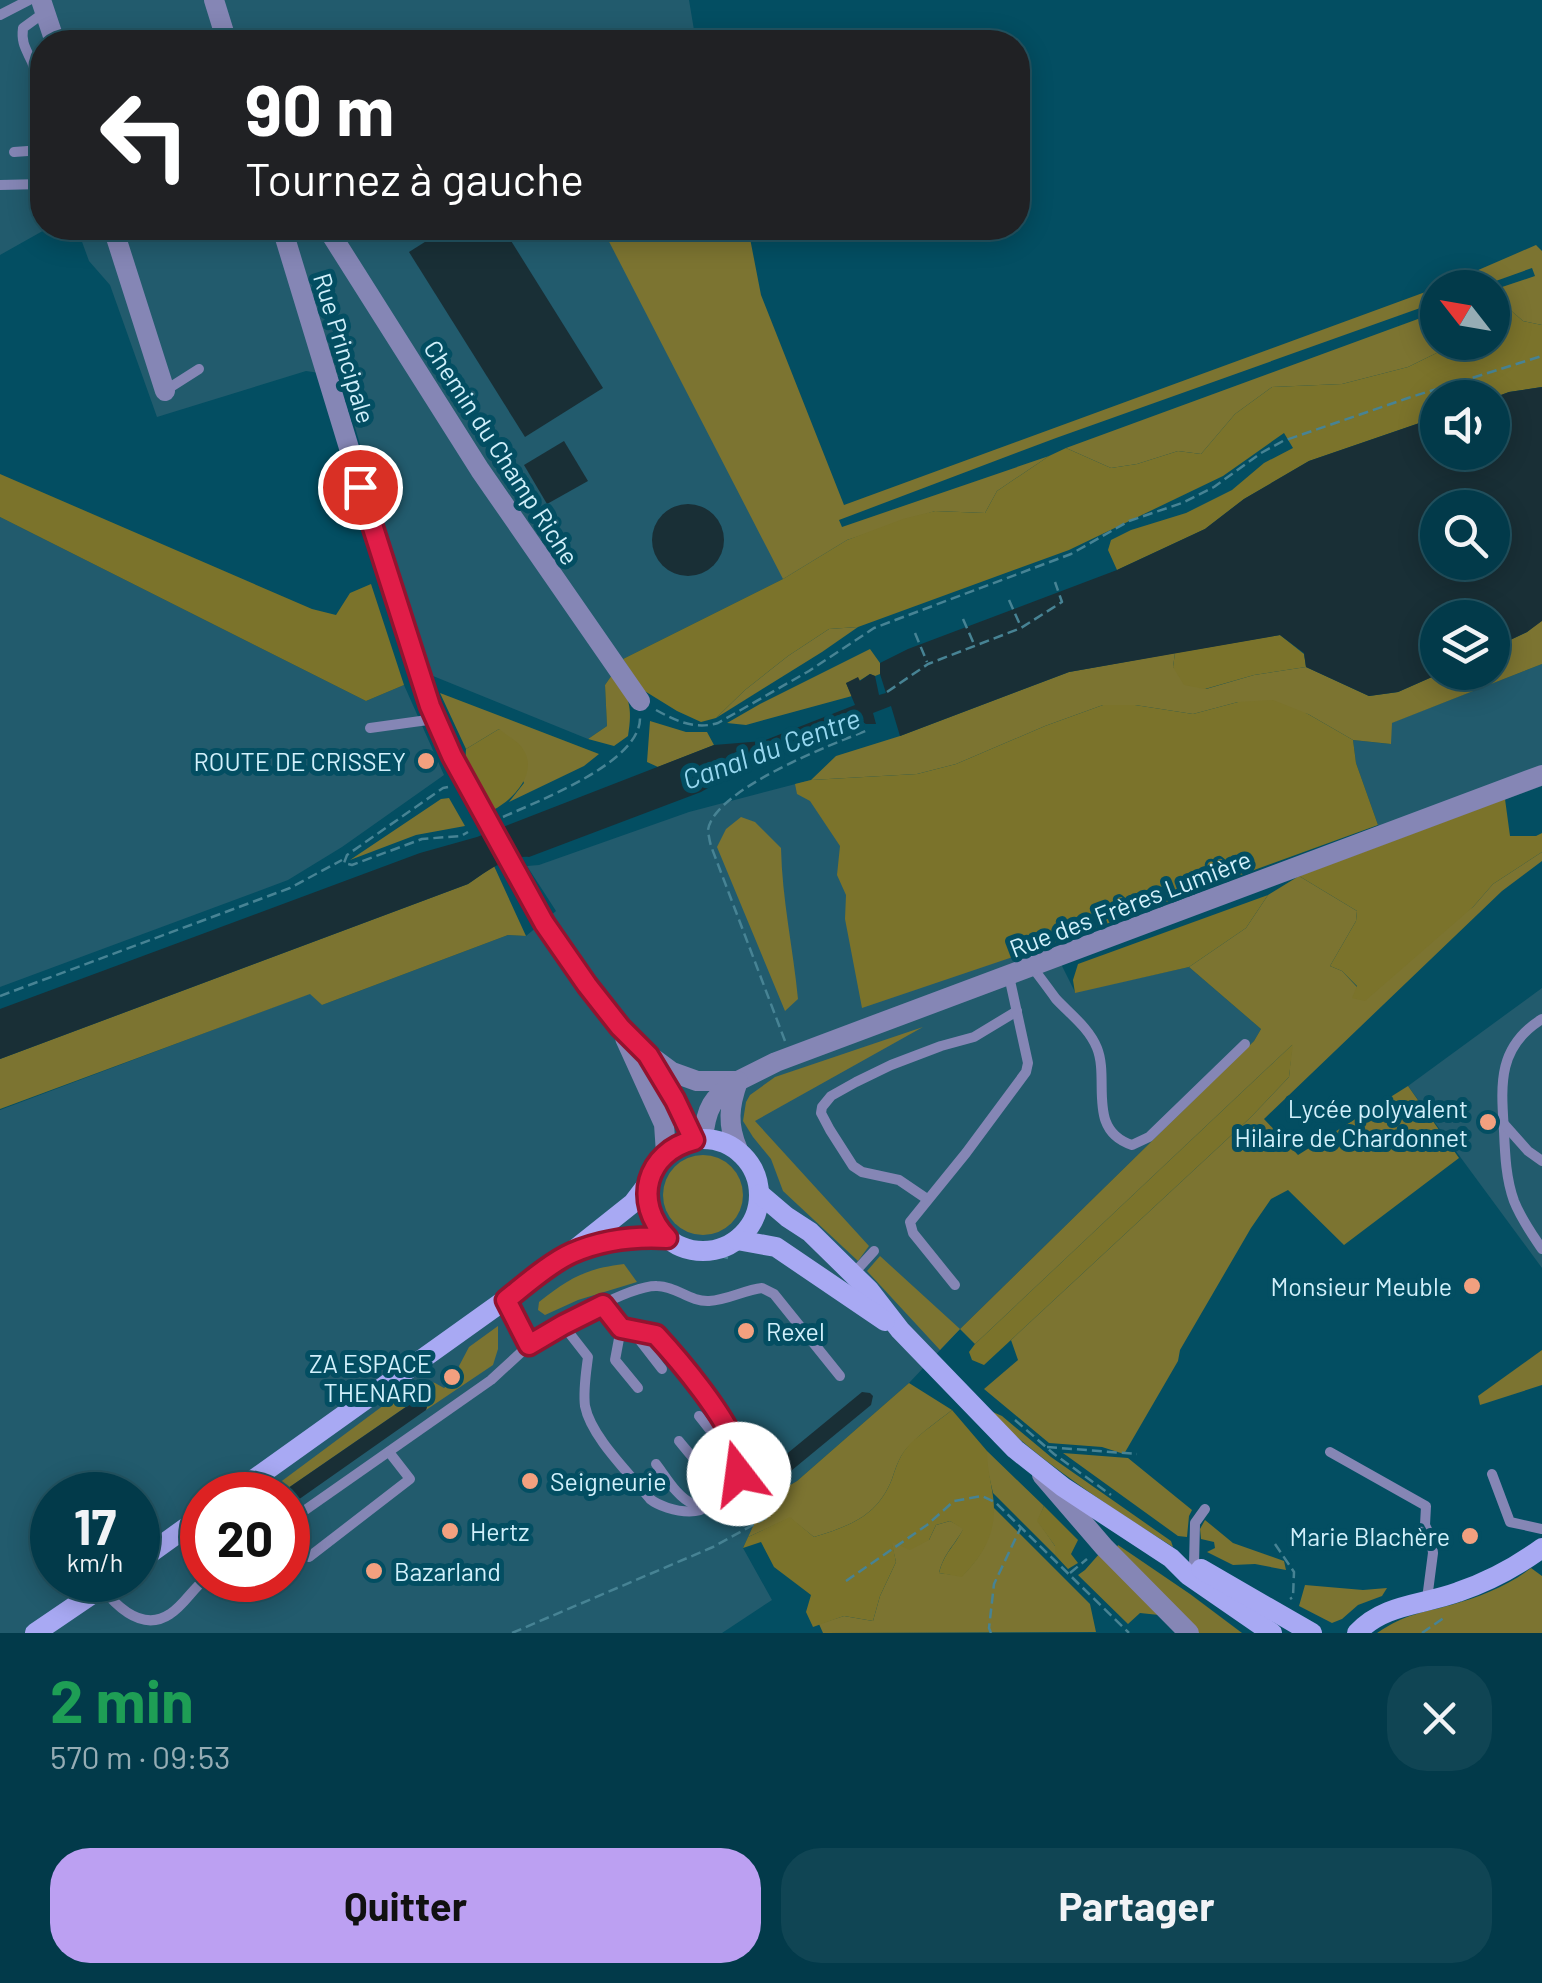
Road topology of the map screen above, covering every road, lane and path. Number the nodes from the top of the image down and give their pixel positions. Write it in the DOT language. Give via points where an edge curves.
graph roads {
  1 [pos="214,0"];
  2 [pos="14,3"];
  3 [pos="38,4"];
  4 [pos="0,14"];
  5 [pos="50,30"];
  6 [pos="223,30"];
  7 [pos="30,59"];
  8 [pos="30,151"];
  9 [pos="14,152"];
  10 [pos="30,184"];
  11 [pos="0,185"];
  12 [pos="117,240"];
  13 [pos="286,240"];
  14 [pos="335,240"];
  15 [pos="1542,356"];
  16 [pos="199,369"];
  17 [pos="164,391"];
  18 [pos="1055,582"];
  19 [pos="1010,600"];
  20 [pos="963,619"];
  21 [pos="1021,628"];
  22 [pos="915,633"];
  23 [pos="975,645"];
  24 [pos="928,664"];
  25 [pos="887,692"];
  26 [pos="640,701"];
  27 [pos="436,719"];
  28 [pos="370,728"];
  29 [pos="868,730"];
  30 [pos="1542,775"];
  31 [pos="344,858"];
  32 [pos="1032,967"];
  33 [pos="1009,976"];
  34 [pos="0,996"];
  35 [pos="1017,1011"];
  36 [pos="1542,1020"];
  37 [pos="620,1027"];
  38 [pos="1246,1044"];
  39 [pos="648,1055"];
  40 [pos="791,1056"];
  41 [pos="738,1080"];
  42 [pos="1503,1123"];
  43 [pos="698,1139"];
  44 [pos="738,1150"];
  45 [pos="666,1153"];
  46 [pos="1542,1161"];
  47 [pos="649,1182"];
  48 [pos="760,1194"];
  49 [pos="926,1199"];
  50 [pos="667,1238"];
  51 [pos="738,1248"];
  52 [pos="1542,1249"];
  53 [pos="874,1251"];
  54 [pos="704,1252"];
  55 [pos="569,1254"];
  56 [pos="854,1274"];
  57 [pos="956,1285"];
  58 [pos="506,1300"];
  59 [pos="603,1305"];
  60 [pos="563,1325"];
  61 [pos="626,1329"];
  62 [pos="900,1330"];
  63 [pos="529,1345"];
  64 [pos="662,1370"];
  65 [pos="840,1376"];
  66 [pos="638,1388"];
  67 [pos="1005,1412"];
  68 [pos="699,1416"];
  69 [pos="679,1442"];
  70 [pos="1046,1446"];
  71 [pos="389,1452"];
  72 [pos="1330,1452"];
  73 [pos="1138,1454"];
  74 [pos="656,1464"];
  75 [pos="1034,1466"];
  76 [pos="264,1472"];
  77 [pos="739,1474"];
  78 [pos="1492,1474"];
  79 [pos="1110,1494"];
  80 [pos="706,1506"];
  81 [pos="310,1509"];
  82 [pos="1205,1509"];
  83 [pos="770,1515"];
  84 [pos="1021,1527"];
  85 [pos="1542,1528"];
  86 [pos="1275,1544"];
  87 [pos="1542,1548"];
  88 [pos="1095,1551"];
  89 [pos="310,1556"];
  90 [pos="1171,1558"];
  91 [pos="1194,1565"];
  92 [pos="1068,1574"];
  93 [pos="846,1582"];
  94 [pos="1427,1600"];
  95 [pos="81,1602"];
  96 [pos="114,1602"];
  97 [pos="182,1602"];
  98 [pos="1284,1602"];
  99 [pos="144,1620"];
  100 [pos="35,1633"];
  101 [pos="140,1633"];
  102 [pos="512,1633"];
  103 [pos="991,1633"];
  104 [pos="1129,1633"];
  105 [pos="1189,1633"];
  106 [pos="1272,1633"];
  107 [pos="1312,1633"];
  108 [pos="1357,1633"];
  1 -- 6 [label="street"];
  2 -- 3 [label="lane"];
  2 -- 4 [label="lane"];
  3 -- 5 [label="street"];
  3 -- 7 [label="lane" via="21,36"];
  8 -- 9 [label="lane"];
  10 -- 11 [label="lane"];
  12 -- 17 [label="street"];
  13 -- 27 [label="street, Rue Principale"];
  14 -- 26 [label="street, Chemin du Champ Riche" via="480,470"];
  15 -- 26 [label="path" via="1283,441 1214,488 1128,521 1071,554 874,628 718,723 692,725"];
  16 -- 17 [label="lane"];
  18 -- 21 [label="path" via="1062,602"];
  19 -- 21 [label="path"];
  20 -- 23 [label="path"];
  21 -- 23 [label="path"];
  22 -- 24 [label="path"];
  23 -- 24 [label="path"];
  24 -- 25 [label="path"];
  27 -- 28 [label="lane"];
  27 -- 37 [label="street, Rue Principale, bridge" via="557,944"];
  29 -- 40 [label="path" via="765,776 720,809 708,831"];
  30 -- 32 [label="street, Rue des Frères Lumière"];
  31 -- 34 [label="path" via="290,888"];
  32 -- 33 [label="street, Rue des Frères Lumière"];
  32 -- 38 [label="lane" via="1098,1049 1101,1107 1123,1142 1149,1137"];
  33 -- 35 [label="lane"];
  33 -- 40 [label="street, Rue des Frères Lumière"];
  35 -- 49 [label="lane" via="1026,1072"];
  35 -- 49 [label="lane" via="974,1037 873,1073 822,1107 857,1170 898,1180"];
  36 -- 42 [label="lane" via="1508,1058"];
  37 -- 39 [label="street"];
  37 -- 45 [label="street" via="664,1124"];
  39 -- 41 [label="street, Rue des Frères Lumière" via="697,1080"];
  39 -- 43 [label="street"];
  40 -- 41 [label="street, Rue des Frères Lumière"];
  41 -- 43 [label="street, Rue des Frères Lumière" via="714,1100"];
  41 -- 44 [label="street" via="729,1113"];
  42 -- 46 [label="lane"];
  42 -- 52 [label="lane" via="1515,1204"];
  43 -- 44 [label="main road"];
  43 -- 45 [label="main road"];
  44 -- 48 [label="main road" via="754,1170"];
  45 -- 47 [label="main road"];
  47 -- 50 [label="main road" via="650,1212"];
  47 -- 55 [label="main road"];
  48 -- 51 [label="main road"];
  48 -- 56 [label="main road"];
  49 -- 57 [label="lane" via="910,1228"];
  50 -- 54 [label="main road"];
  50 -- 55 [label="main road" via="613,1240"];
  51 -- 54 [label="main road"];
  51 -- 54 [label="path" via="728,1258"];
  51 -- 62 [label="main road" via="776,1246"];
  53 -- 56 [label="lane"];
  55 -- 58 [label="main road"];
  56 -- 62 [label="main road"];
  58 -- 63 [label="lane"];
  58 -- 76 [label="main road"];
  59 -- 60 [label="lane"];
  59 -- 61 [label="lane"];
  59 -- 65 [label="lane" via="658,1286 699,1300 769,1290"];
  60 -- 63 [label="lane"];
  60 -- 80 [label="lane" via="588,1356 584,1402 598,1434 658,1506 677,1512"];
  61 -- 64 [label="lane"];
  61 -- 66 [label="lane" via="615,1360"];
  61 -- 77 [label="lane" via="656,1335 714,1408 734,1444"];
  62 -- 75 [label="main road"];
  63 -- 71 [label="lane" via="492,1380"];
  67 -- 70 [label="path"];
  68 -- 77 [label="lane"];
  69 -- 80 [label="lane" via="710,1485"];
  70 -- 73 [label="path"];
  70 -- 79 [label="path"];
  71 -- 81 [label="lane"];
  71 -- 89 [label="lane" via="410,1480"];
  72 -- 94 [label="lane" via="1426,1506 1433,1553"];
  74 -- 80 [label="lane" via="684,1498"];
  75 -- 90 [label="main road"];
  75 -- 105 [label="street"];
  77 -- 80 [label="lane" via="727,1494"];
  78 -- 85 [label="lane" via="1510,1522"];
  82 -- 91 [label="lane" via="1195,1523"];
  83 -- 102 [label="path" via="712,1548"];
  84 -- 92 [label="path"];
  84 -- 93 [label="path" via="982,1496 954,1500"];
  84 -- 103 [label="path" via="994,1584"];
  86 -- 98 [label="path" via="1294,1572 1292,1597"];
  87 -- 94 [label="main road" via="1505,1573"];
  88 -- 92 [label="path"];
  90 -- 91 [label="main road"];
  90 -- 106 [label="main road"];
  91 -- 107 [label="main road"];
  92 -- 104 [label="path"];
  94 -- 108 [label="main road" via="1386,1612"];
  95 -- 100 [label="main road"];
  96 -- 99 [label="lane"];
  97 -- 99 [label="lane" via="168,1616"];
  99 -- 101 [label="lane"];
}
